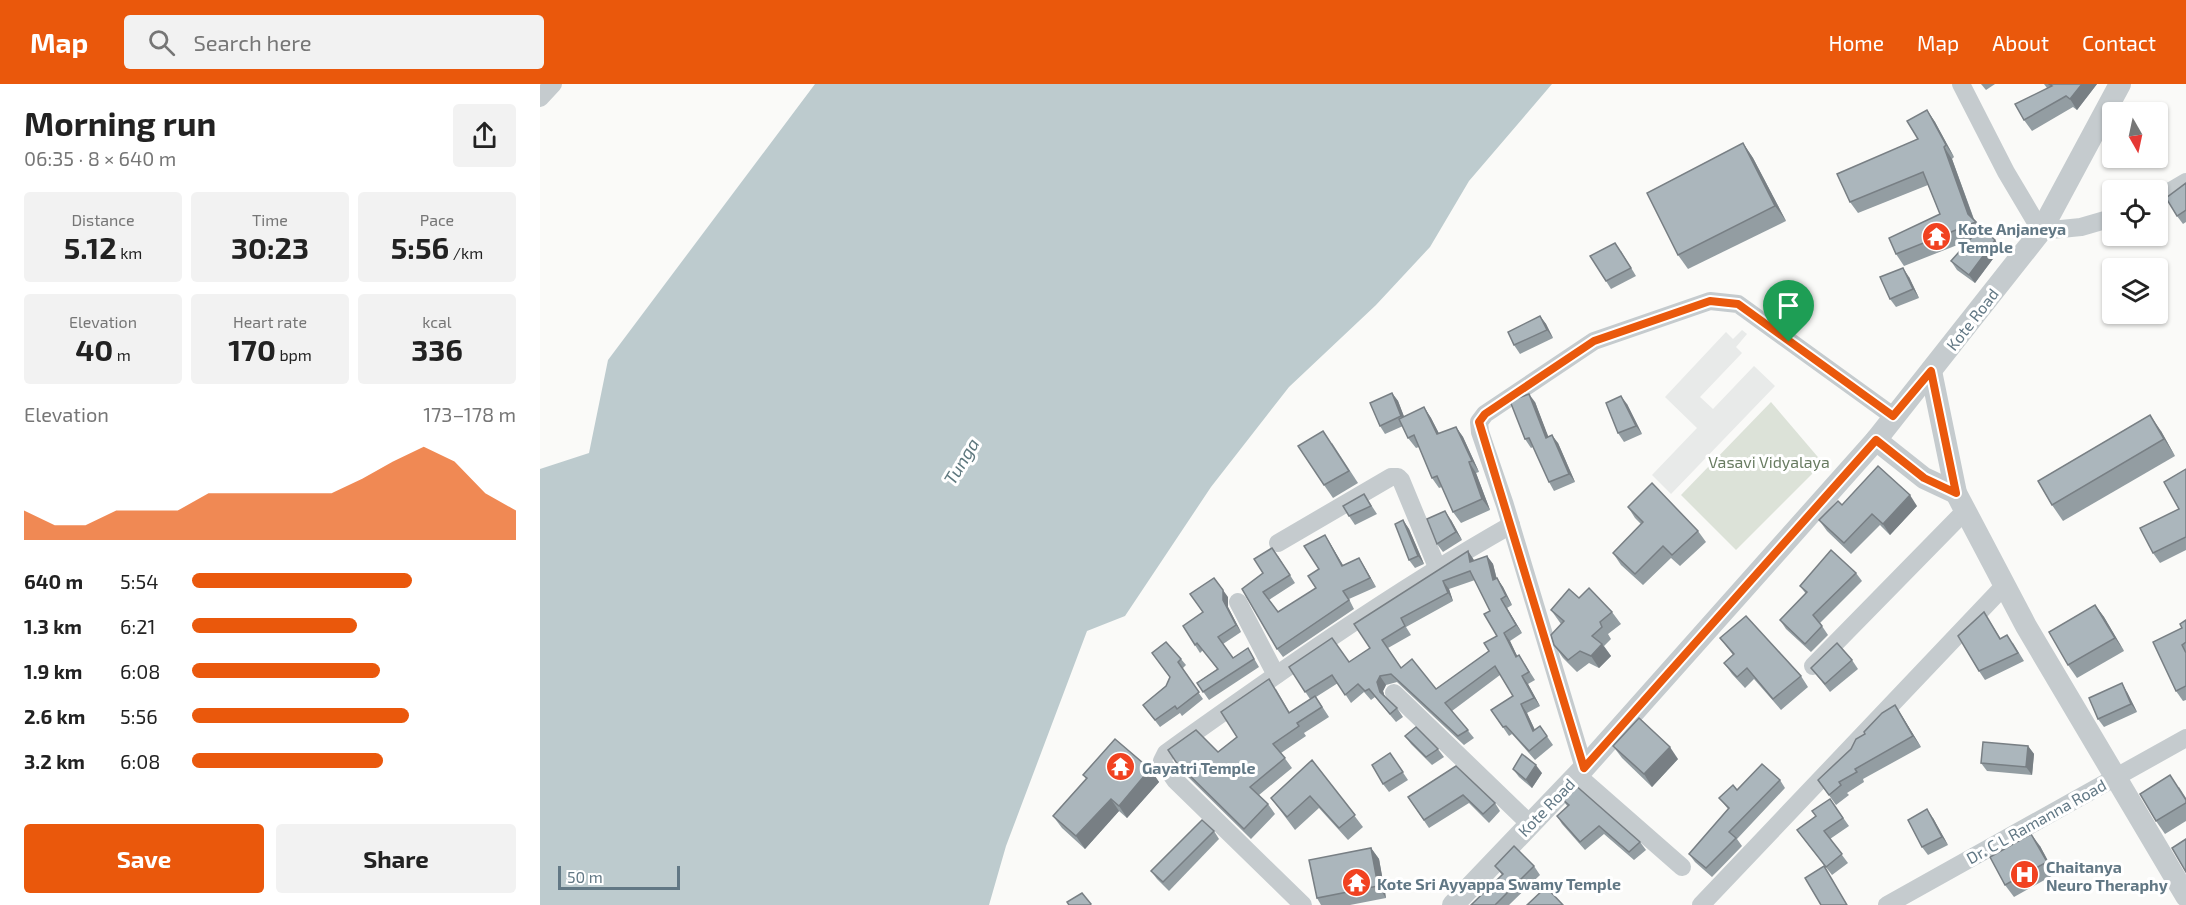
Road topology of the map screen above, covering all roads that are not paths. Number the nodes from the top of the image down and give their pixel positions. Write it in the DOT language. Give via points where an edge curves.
graph roads {
  1 [pos="553,84"];
  2 [pos="1961,84"];
  3 [pos="2120,84"];
  4 [pos="540,98"];
  5 [pos="2186,182"];
  6 [pos="2168,193"];
  7 [pos="2102,221"];
  8 [pos="2041,231"];
  9 [pos="1931,371"];
  10 [pos="1893,416"];
  11 [pos="1876,440"];
  12 [pos="1960,502"];
  13 [pos="1511,525"];
  14 [pos="1278,543"];
  15 [pos="1437,567"];
  16 [pos="2004,586"];
  17 [pos="1238,602"];
  18 [pos="1813,666"];
  19 [pos="1276,675"];
  20 [pos="1394,693"];
  21 [pos="2186,738"];
  22 [pos="1580,772"];
  23 [pos="2116,777"];
  24 [pos="1530,824"];
  25 [pos="1682,867"];
  26 [pos="2186,896"];
  27 [pos="1303,905"];
  28 [pos="1453,905"];
  29 [pos="1701,905"];
  30 [pos="1887,905"];
  1 -- 4 [label="street"];
  2 -- 8 [label="street"];
  3 -- 8 [label="street, Kote Road"];
  5 -- 6 [label="street"];
  7 -- 8 [label="street"];
  8 -- 9 [label="street, Kote Road"];
  9 -- 10 [label="street, Kote Road"];
  9 -- 12 [label="street"];
  10 -- 11 [label="street, Kote Road"];
  10 -- 13 [label="street" via="1738,304 1710,301 1594,341 1485,414 1479,422 1480,432"];
  11 -- 12 [label="street"];
  11 -- 22 [label="street, Kote Road"];
  12 -- 16 [label="street"];
  12 -- 18 [label="street"];
  13 -- 15 [label="street"];
  13 -- 22 [label="street"];
  14 -- 15 [label="street" via="1391,477 1398,477"];
  15 -- 19 [label="street"];
  16 -- 23 [label="street"];
  16 -- 29 [label="street"];
  17 -- 19 [label="street"];
  19 -- 27 [label="street" via="1166,753 1162,760 1175,780"];
  20 -- 24 [label="street"];
  21 -- 23 [label="street, Dr. C L Ramanna Road"];
  22 -- 24 [label="street, Kote Road"];
  22 -- 25 [label="street"];
  23 -- 26 [label="street"];
  23 -- 30 [label="street, Dr. C L Ramanna Road"];
  24 -- 28 [label="street, Kote Road"];
}
